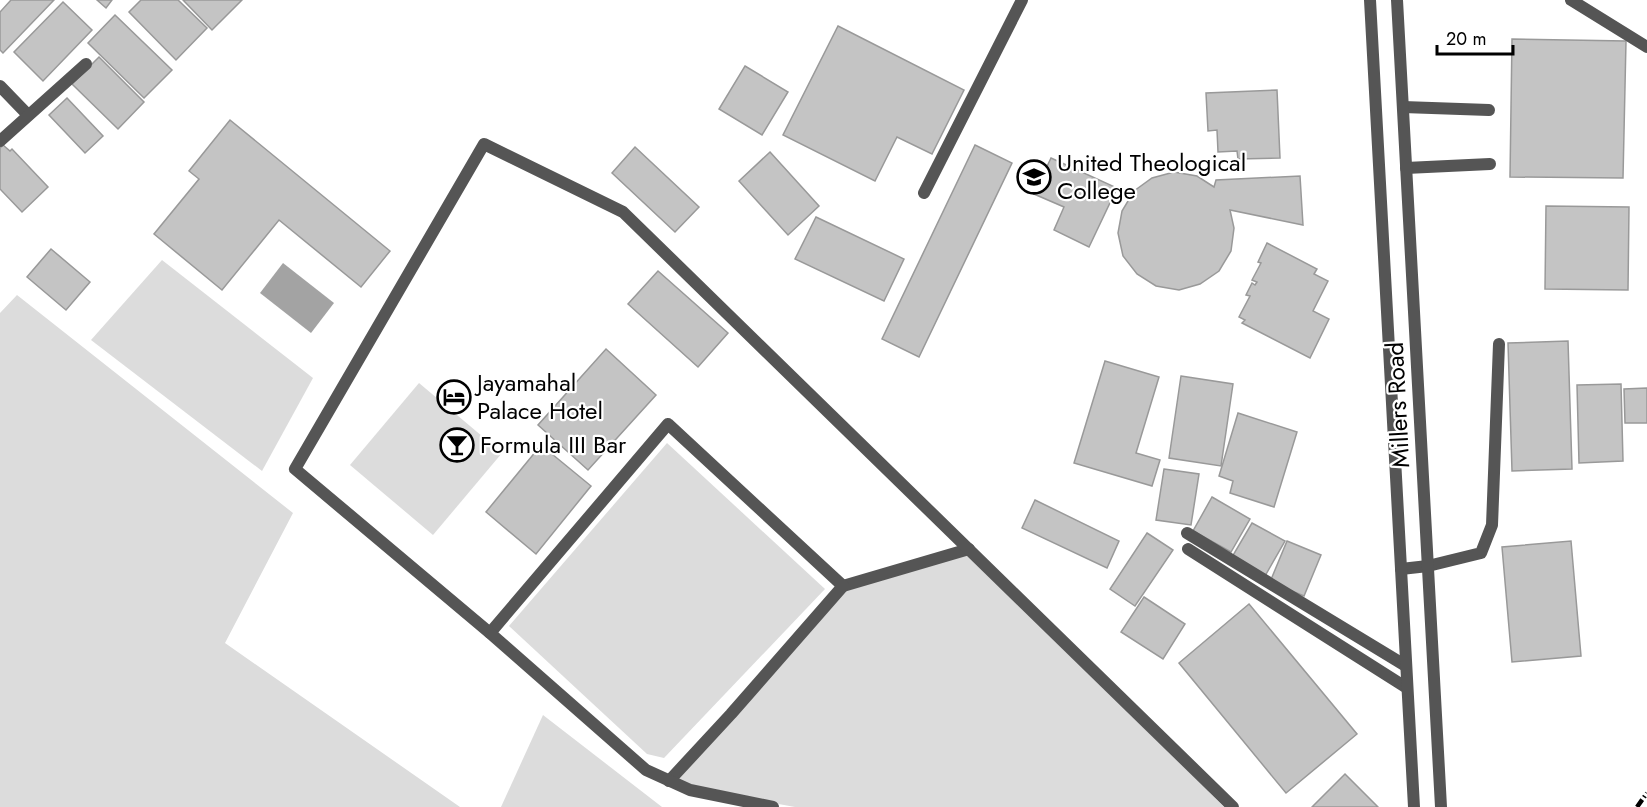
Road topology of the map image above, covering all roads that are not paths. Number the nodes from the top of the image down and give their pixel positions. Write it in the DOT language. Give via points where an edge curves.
graph roads {
  1 [pos="1022,0"];
  2 [pos="1370,0"];
  3 [pos="1397,0"];
  4 [pos="1571,0"];
  5 [pos="1647,48"];
  6 [pos="86,64"];
  7 [pos="0,86"];
  8 [pos="1403,107"];
  9 [pos="1489,110"];
  10 [pos="28,115"];
  11 [pos="0,141"];
  12 [pos="1490,164"];
  13 [pos="1406,168"];
  14 [pos="924,193"];
  15 [pos="1499,344"];
  16 [pos="1187,533"];
  17 [pos="969,549"];
  18 [pos="1188,549"];
  19 [pos="1428,566"];
  20 [pos="1401,569"];
  21 [pos="843,586"];
  22 [pos="490,633"];
  23 [pos="1406,666"];
  24 [pos="1407,688"];
  25 [pos="669,781"];
  26 [pos="747,805"];
  27 [pos="773,807"];
  28 [pos="1233,807"];
  29 [pos="1414,807"];
  30 [pos="1441,807"];
  1 -- 14 [label="street"];
  2 -- 20 [label="street, Millers Road"];
  3 -- 8 [label="street, Millers Road"];
  4 -- 5 [label="street"];
  6 -- 10 [label="street"];
  7 -- 10 [label="street"];
  8 -- 9 [label="street"];
  8 -- 13 [label="street, Millers Road"];
  10 -- 11 [label="street"];
  12 -- 13 [label="street"];
  13 -- 19 [label="street, Millers Road"];
  15 -- 19 [label="street" via="1492,525 1481,553"];
  16 -- 23 [label="street"];
  17 -- 21 [label="street"];
  17 -- 22 [label="street" via="623,212 484,144 295,469"];
  17 -- 28 [label="street"];
  18 -- 24 [label="street"];
  19 -- 20 [label="street"];
  19 -- 30 [label="street, Millers Road"];
  20 -- 23 [label="street, Millers Road"];
  21 -- 22 [label="street" via="668,424"];
  21 -- 25 [label="street"];
  22 -- 25 [label="street" via="646,770"];
  23 -- 24 [label="street, Millers Road"];
  24 -- 29 [label="street, Millers Road"];
  25 -- 26 [label="street"];
  26 -- 27 [label="street"];
}
